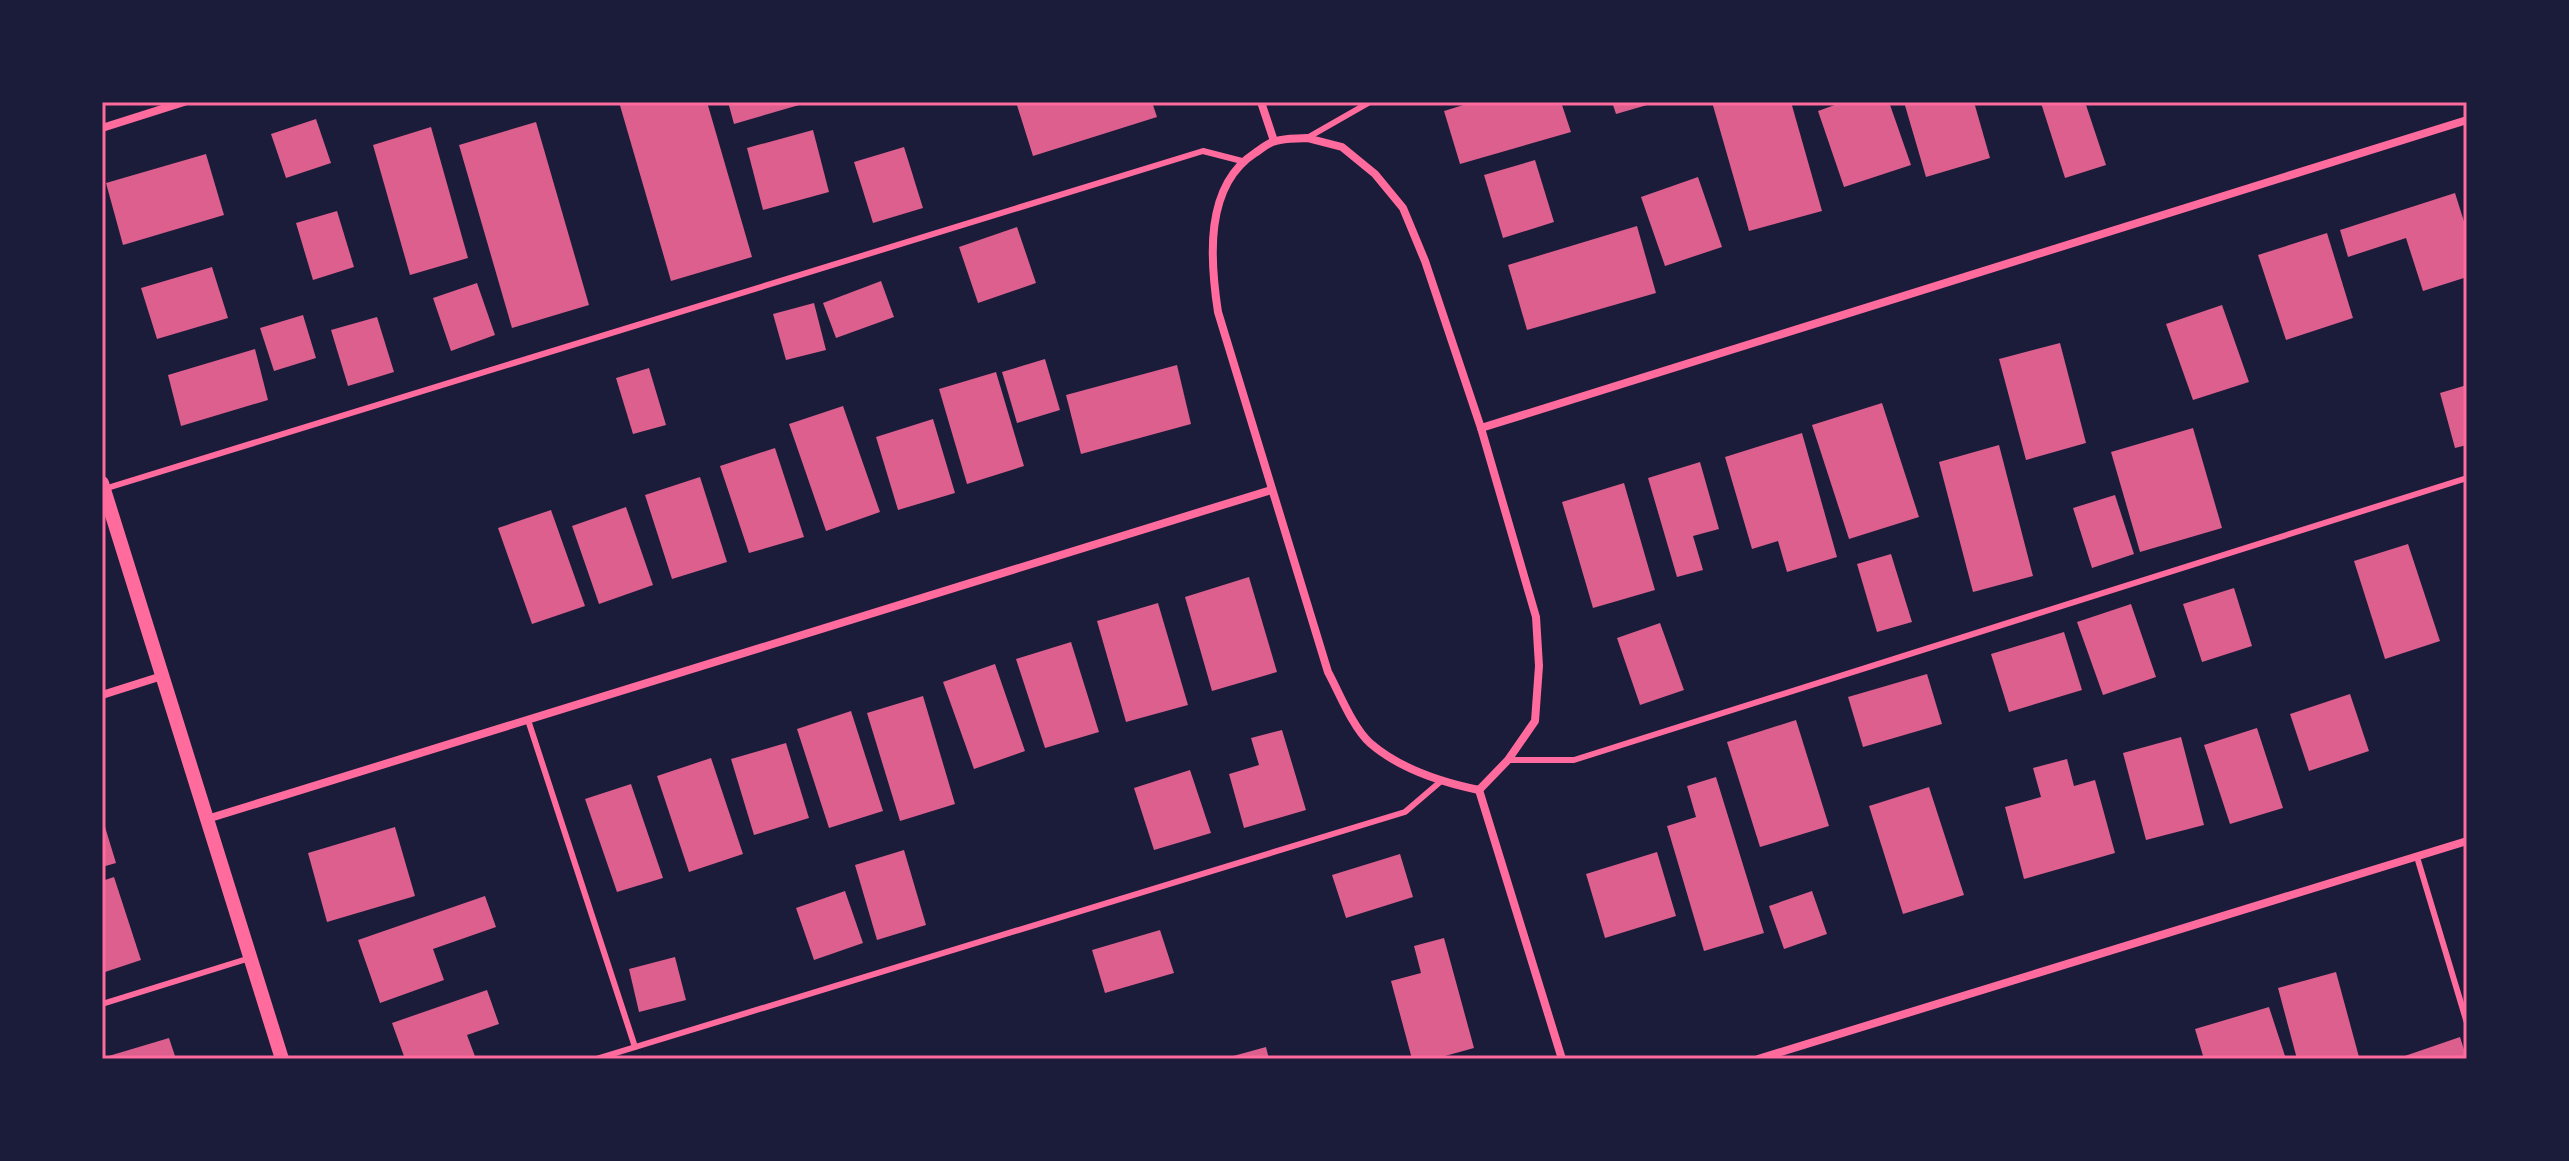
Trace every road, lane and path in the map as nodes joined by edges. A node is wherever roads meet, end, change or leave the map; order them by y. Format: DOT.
graph roads {
  1 [pos="184,102"];
  2 [pos="1261,102"];
  3 [pos="1370,102"];
  4 [pos="2467,120"];
  5 [pos="102,128"];
  6 [pos="1307,138"];
  7 [pos="1274,141"];
  8 [pos="1242,161"];
  9 [pos="1481,428"];
  10 [pos="2467,478"];
  11 [pos="103,486"];
  12 [pos="1271,490"];
  13 [pos="162,676"];
  14 [pos="102,695"];
  15 [pos="528,720"];
  16 [pos="1508,760"];
  17 [pos="1440,782"];
  18 [pos="1479,790"];
  19 [pos="207,819"];
  20 [pos="2467,841"];
  21 [pos="2417,857"];
  22 [pos="250,958"];
  23 [pos="102,1004"];
  24 [pos="2467,1023"];
  25 [pos="635,1047"];
  26 [pos="282,1059"];
  27 [pos="596,1059"];
  28 [pos="1562,1059"];
  29 [pos="1758,1059"];
  1 -- 5 [label="street"];
  2 -- 7 [label="street"];
  3 -- 6 [label="lane"];
  4 -- 9 [label="street"];
  6 -- 7 [label="street"];
  6 -- 9 [label="street"];
  7 -- 8 [label="street"];
  8 -- 11 [label="lane"];
  8 -- 12 [label="street"];
  9 -- 16 [label="street"];
  10 -- 16 [label="lane"];
  11 -- 13 [label="street"];
  12 -- 15 [label="street"];
  12 -- 17 [label="street"];
  13 -- 14 [label="street"];
  13 -- 19 [label="street"];
  15 -- 19 [label="street"];
  15 -- 25 [label="lane"];
  16 -- 18 [label="street"];
  17 -- 18 [label="street"];
  17 -- 25 [label="lane"];
  18 -- 28 [label="street"];
  19 -- 22 [label="street"];
  20 -- 21 [label="street"];
  21 -- 24 [label="lane"];
  21 -- 29 [label="street"];
  22 -- 23 [label="lane"];
  22 -- 26 [label="street"];
  25 -- 27 [label="lane"];
}
